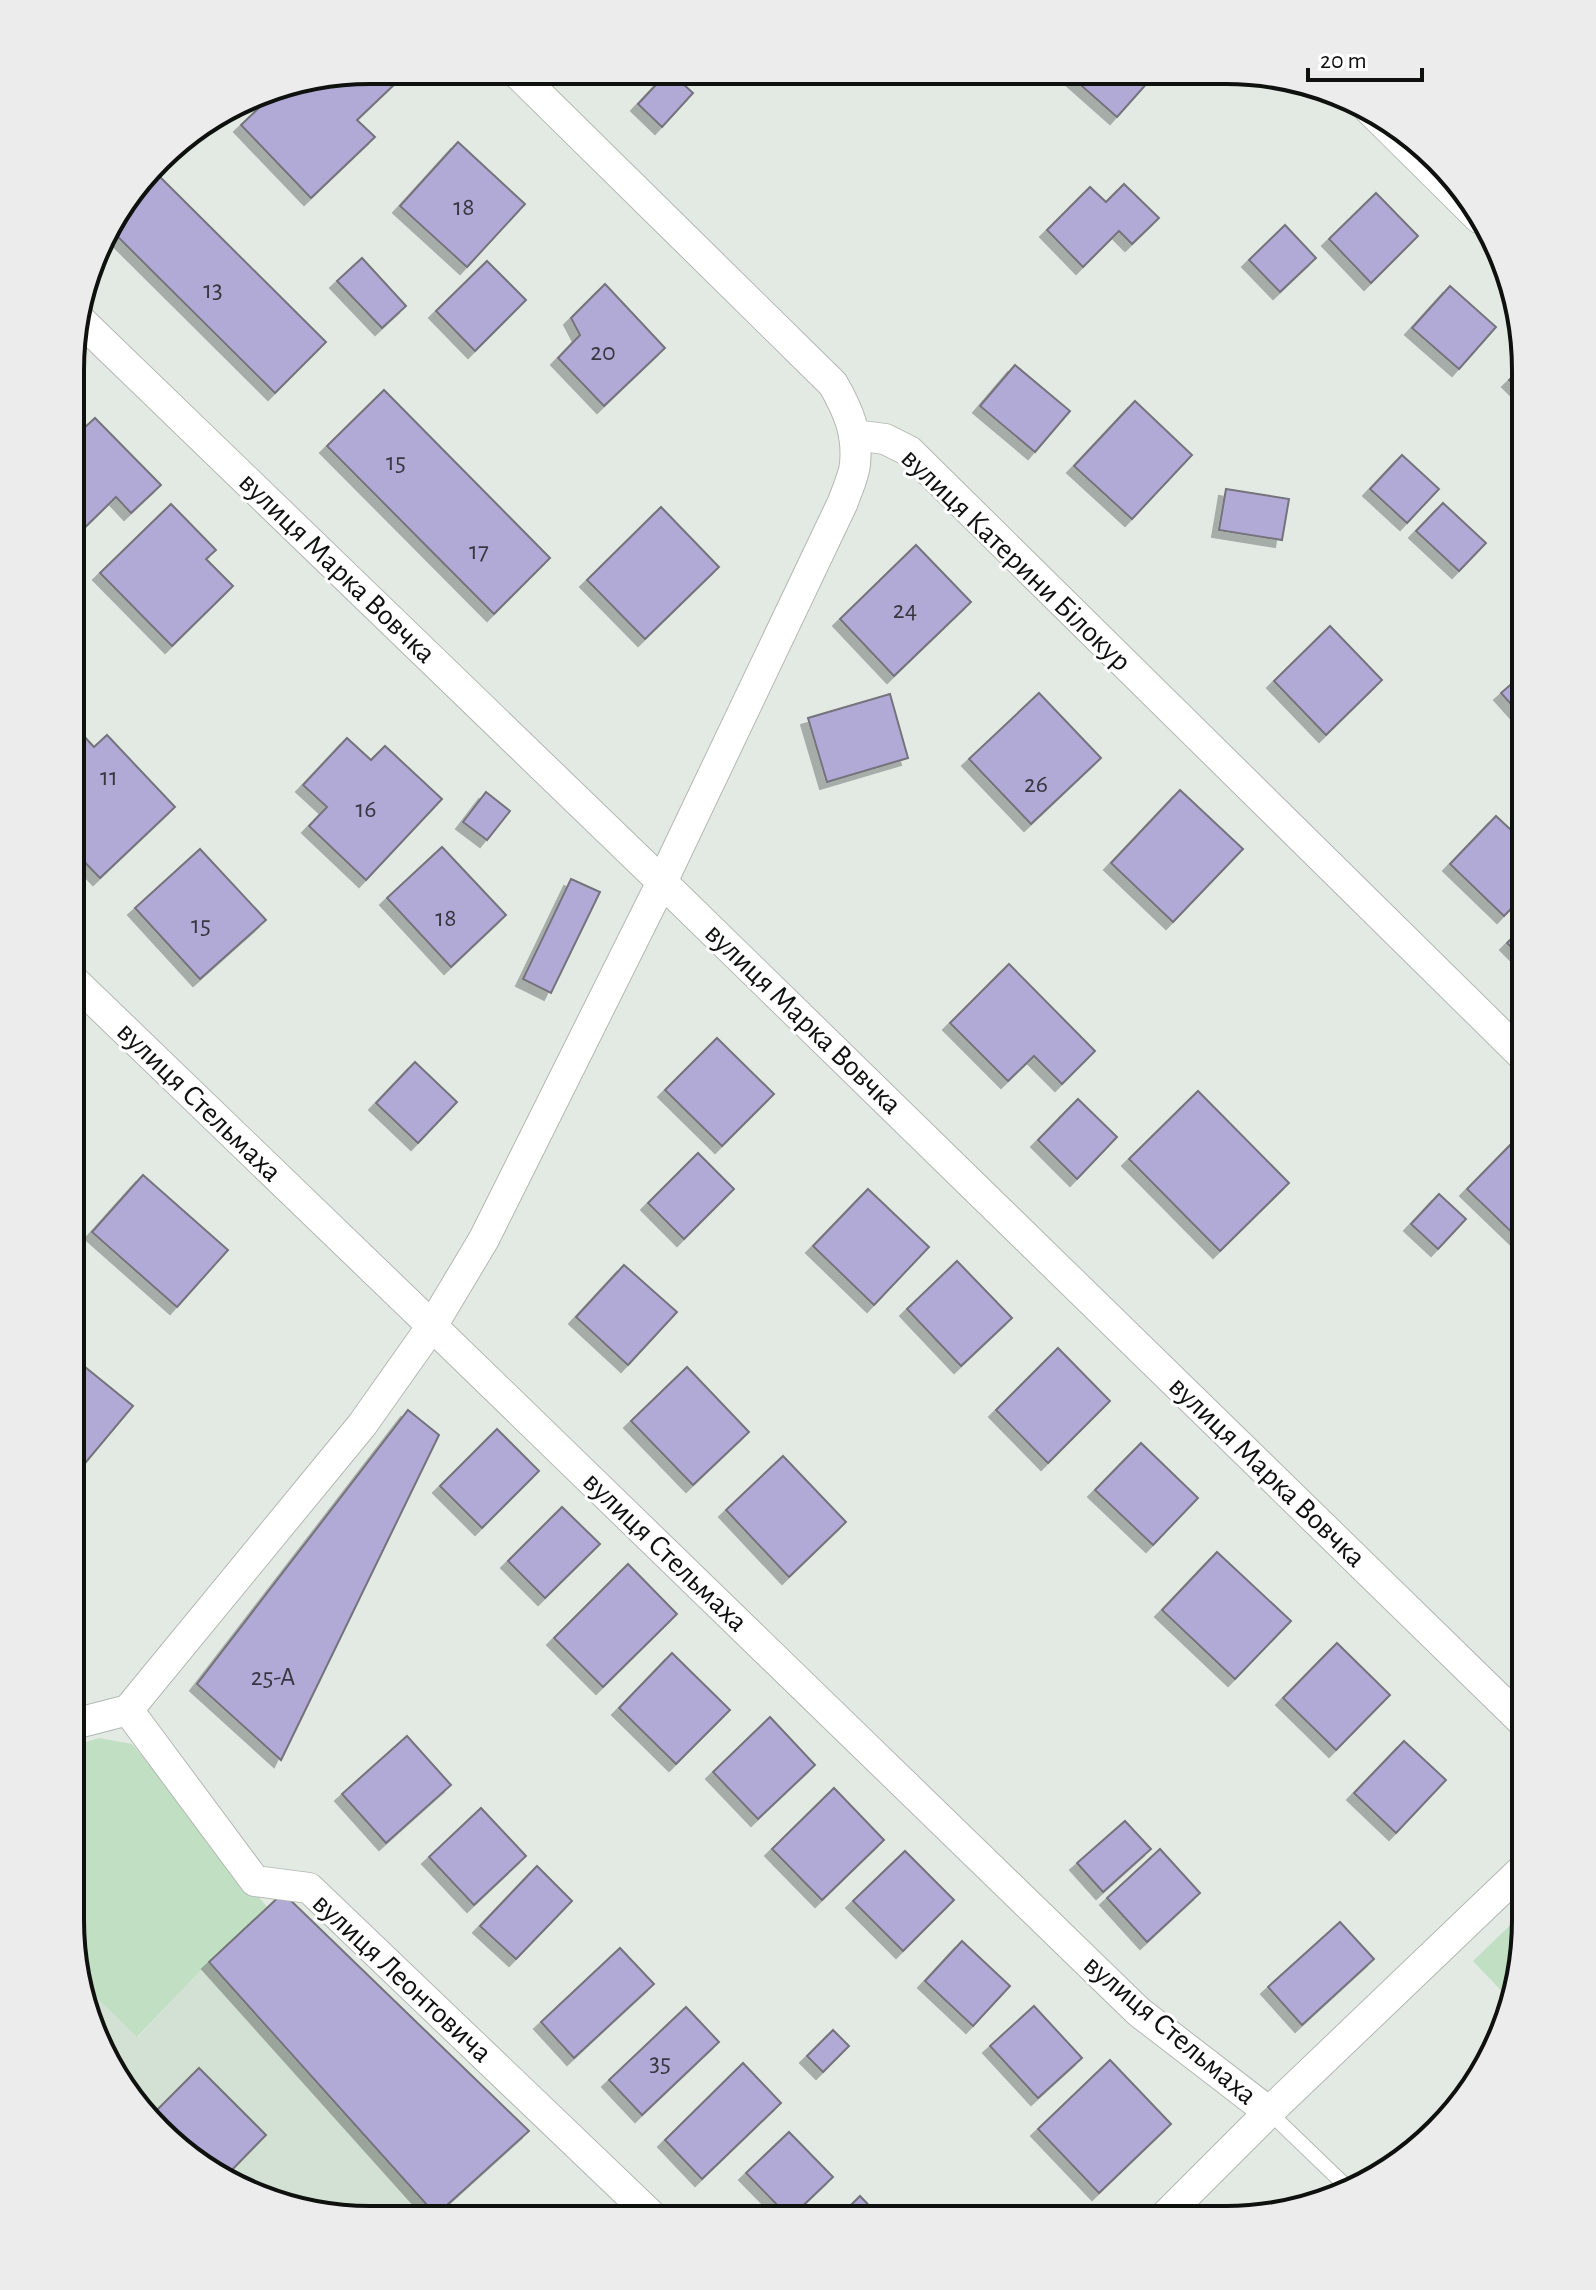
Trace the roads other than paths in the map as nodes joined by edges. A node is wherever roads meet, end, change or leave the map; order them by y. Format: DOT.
graph roads {
  1 [pos="529,85"];
  2 [pos="87,327"];
  3 [pos="854,435"];
  4 [pos="662,882"];
  5 [pos="84,991"];
  6 [pos="1512,1045"];
  7 [pos="432,1326"];
  8 [pos="128,1710"];
  9 [pos="1512,1711"];
  10 [pos="84,1721"];
  11 [pos="1512,1879"];
  12 [pos="1269,2112"];
  13 [pos="1341,2182"];
  14 [pos="641,2206"];
  15 [pos="1175,2206"];
  1 -- 3 [label="street"];
  2 -- 4 [label="street, вулиця Марка Вовчка"];
  3 -- 4 [label="street"];
  3 -- 6 [label="street, вулиця Катерини Білокур"];
  4 -- 7 [label="street"];
  4 -- 9 [label="street, вулиця Марка Вовчка"];
  5 -- 7 [label="street, вулиця Стельмаха"];
  7 -- 8 [label="street"];
  7 -- 12 [label="street, вулиця Стельмаха"];
  8 -- 10 [label="street"];
  8 -- 14 [label="street, вулиця Леонтовича"];
  11 -- 12 [label="street"];
  12 -- 13 [label="lane"];
  12 -- 15 [label="street"];
}
